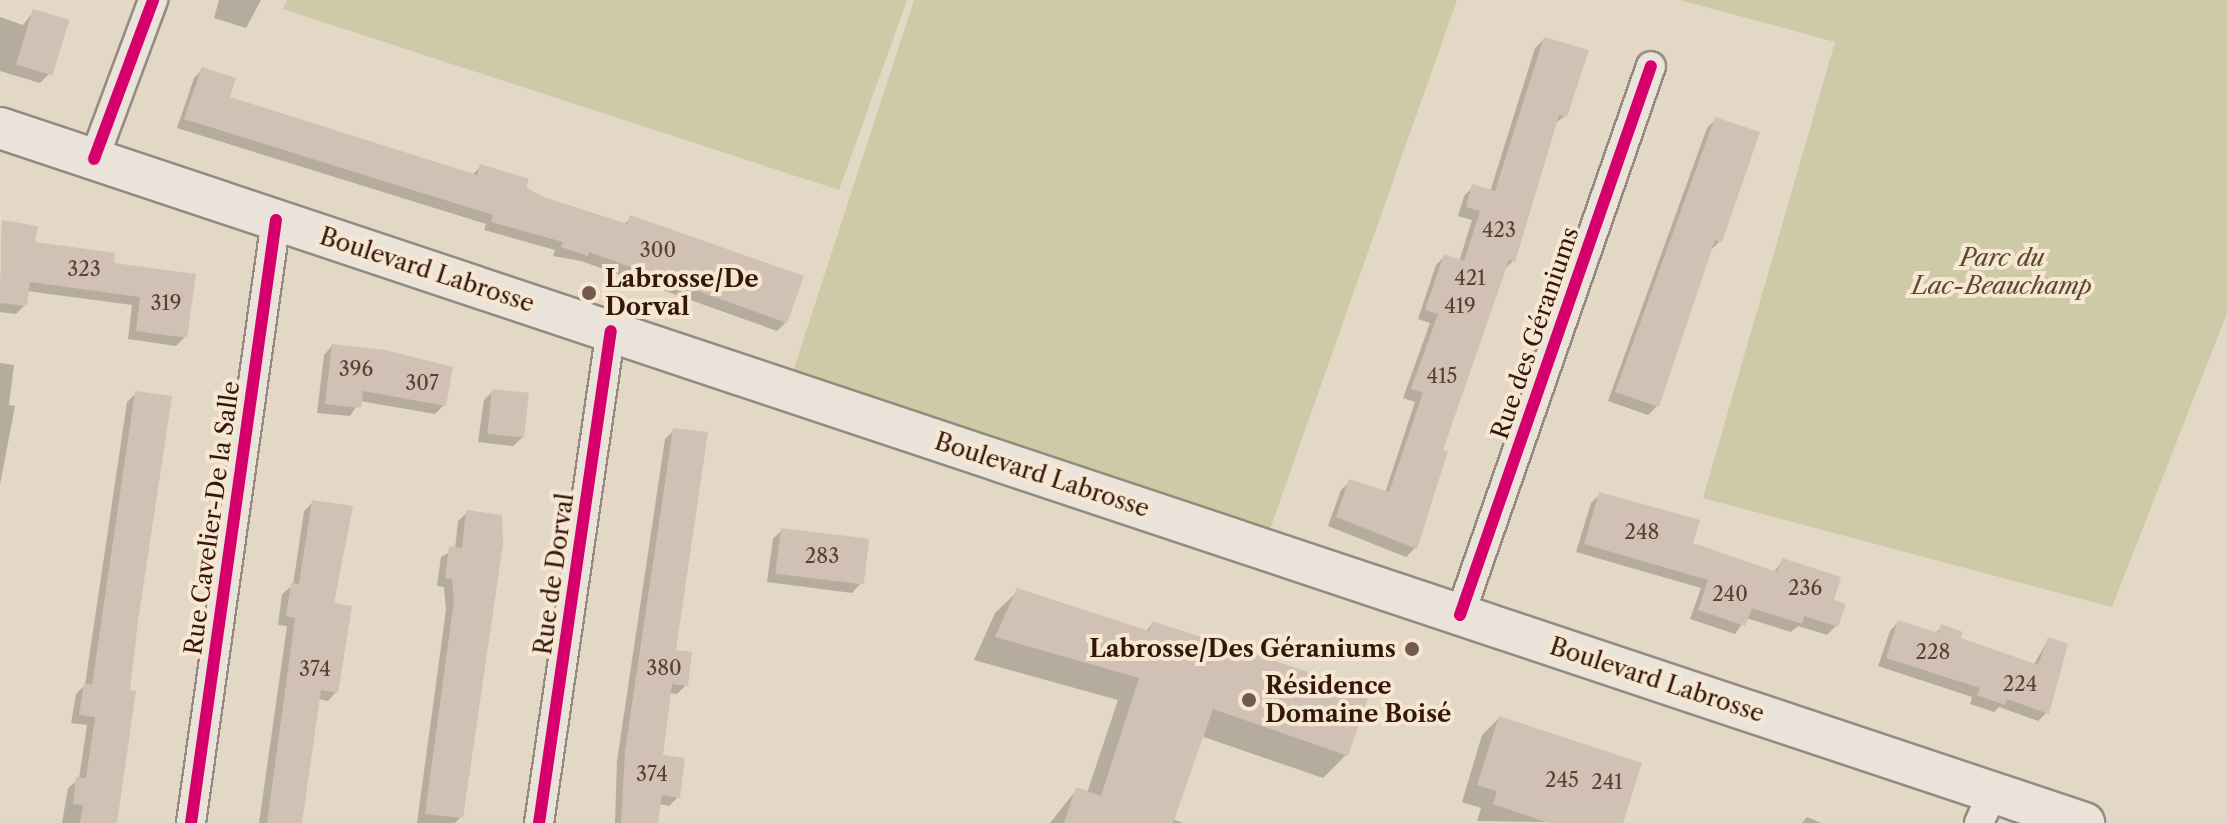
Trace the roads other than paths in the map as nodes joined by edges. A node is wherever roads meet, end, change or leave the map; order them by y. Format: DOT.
graph roads {
  1 [pos="153,0"];
  2 [pos="1651,66"];
  3 [pos="0,128"];
  4 [pos="94,159"];
  5 [pos="276,220"];
  6 [pos="611,331"];
  7 [pos="1460,615"];
  8 [pos="1986,808"];
  9 [pos="191,823"];
  10 [pos="539,823"];
  11 [pos="2084,823"];
  1 -- 4 [label="street"];
  2 -- 7 [label="street, Rue des Géraniums"];
  3 -- 4 [label="main road, Boulevard Labrosse"];
  4 -- 5 [label="main road, Boulevard Labrosse"];
  5 -- 6 [label="main road, Boulevard Labrosse"];
  5 -- 9 [label="street, Rue Cavelier-De la Salle"];
  6 -- 7 [label="main road, Boulevard Labrosse"];
  6 -- 10 [label="street, Rue de Dorval"];
  7 -- 8 [label="main road, Boulevard Labrosse"];
  8 -- 11 [label="main road, Boulevard Labrosse"];
}
